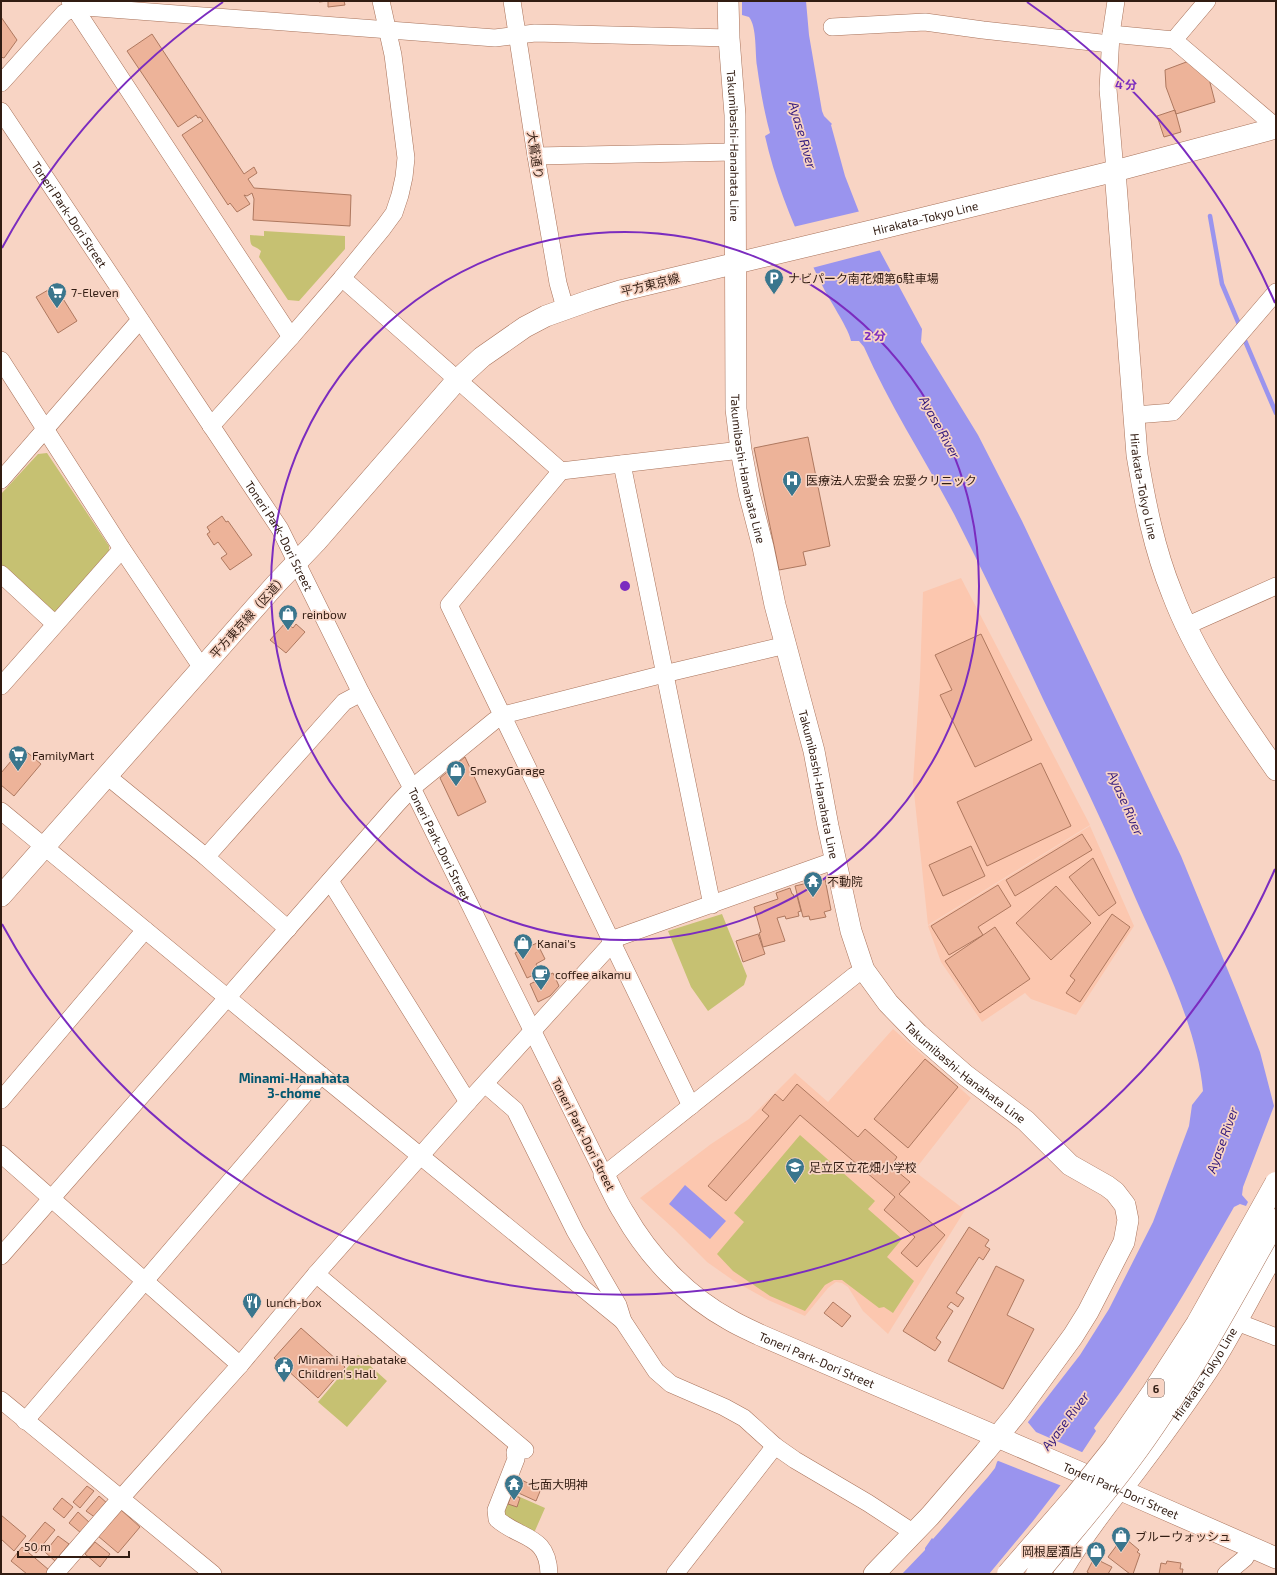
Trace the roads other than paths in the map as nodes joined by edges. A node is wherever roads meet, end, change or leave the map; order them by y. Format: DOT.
graph roads {
  1 [pos="381,1"];
  2 [pos="512,1"];
  3 [pos="728,1"];
  4 [pos="1116,1"];
  5 [pos="1207,1"];
  6 [pos="73,5"];
  7 [pos="832,27"];
  8 [pos="386,30"];
  9 [pos="517,35"];
  10 [pos="729,38"];
  11 [pos="1110,39"];
  12 [pos="1174,40"];
  13 [pos="1,83"];
  14 [pos="1,111"];
  15 [pos="1276,127"];
  16 [pos="734,152"];
  17 [pos="536,156"];
  18 [pos="1115,171"];
  19 [pos="736,264"];
  20 [pos="342,278"];
  21 [pos="1276,292"];
  22 [pos="565,308"];
  23 [pos="140,320"];
  24 [pos="291,337"];
  25 [pos="1,360"];
  26 [pos="457,380"];
  27 [pos="1135,415"];
  28 [pos="211,426"];
  29 [pos="46,429"];
  30 [pos="741,450"];
  31 [pos="622,464"];
  32 [pos="562,471"];
  33 [pos="1,480"];
  34 [pos="122,549"];
  35 [pos="297,562"];
  36 [pos="1,574"];
  37 [pos="1276,586"];
  38 [pos="55,624"];
  39 [pos="1186,626"];
  40 [pos="786,645"];
  41 [pos="202,668"];
  42 [pos="664,674"];
  43 [pos="1,686"];
  44 [pos="361,693"];
  45 [pos="503,715"];
  46 [pos="1276,770"];
  47 [pos="107,776"];
  48 [pos="412,788"];
  49 [pos="1,811"];
  50 [pos="44,847"];
  51 [pos="206,857"];
  52 [pos="836,860"];
  53 [pos="330,881"];
  54 [pos="1,896"];
  55 [pos="712,905"];
  56 [pos="288,929"];
  57 [pos="145,930"];
  58 [pos="613,942"];
  59 [pos="864,970"];
  60 [pos="228,998"];
  61 [pos="532,1031"];
  62 [pos="321,1075"];
  63 [pos="485,1084"];
  64 [pos="1,1100"];
  65 [pos="468,1102"];
  66 [pos="691,1106"];
  67 [pos="1,1154"];
  68 [pos="421,1156"];
  69 [pos="604,1175"];
  70 [pos="1276,1183"];
  71 [pos="51,1199"];
  72 [pos="1276,1220"];
  73 [pos="1276,1250"];
  74 [pos="1,1256"];
  75 [pos="316,1274"];
  76 [pos="144,1281"];
  77 [pos="623,1321"];
  78 [pos="1237,1322"];
  79 [pos="1276,1337"];
  80 [pos="240,1365"];
  81 [pos="1,1400"];
  82 [pos="25,1421"];
  83 [pos="1003,1440"];
  84 [pos="775,1446"];
  85 [pos="1122,1490"];
  86 [pos="120,1498"];
  87 [pos="914,1533"];
  88 [pos="1251,1548"];
  89 [pos="1274,1553"];
  90 [pos="55,1574"];
  91 [pos="213,1574"];
  92 [pos="550,1574"];
  93 [pos="675,1574"];
  94 [pos="874,1574"];
  95 [pos="1008,1574"];
  96 [pos="1037,1574"];
  97 [pos="1062,1574"];
  98 [pos="1226,1574"];
  1 -- 8 [label="street"];
  2 -- 9 [label="street, 大鷲通り"];
  3 -- 10 [label="main road, Takumibashi-Hanahata Line"];
  4 -- 11 [label="street"];
  5 -- 12 [label="street"];
  6 -- 8 [label="street"];
  6 -- 13 [label="street"];
  6 -- 24 [label="street"];
  7 -- 11 [label="street"];
  8 -- 9 [label="street"];
  8 -- 20 [label="street"];
  9 -- 10 [label="street"];
  9 -- 17 [label="street, 大鷲通り"];
  10 -- 16 [label="main road, Takumibashi-Hanahata Line"];
  11 -- 12 [label="street"];
  11 -- 18 [label="street"];
  12 -- 15 [label="street"];
  14 -- 23 [label="street, Toneri Park-Dori Street"];
  15 -- 18 [label="main road, Hirakata-Tokyo Line"];
  16 -- 17 [label="street"];
  16 -- 19 [label="main road, Takumibashi-Hanahata Line"];
  17 -- 22 [label="street, 大鷲通り"];
  18 -- 19 [label="main road, Hirakata-Tokyo Line"];
  18 -- 27 [label="main road, Hirakata-Tokyo Line"];
  19 -- 22 [label="main road, 平方東京線"];
  19 -- 30 [label="main road, Takumibashi-Hanahata Line"];
  20 -- 24 [label="street"];
  20 -- 26 [label="street"];
  21 -- 27 [label="street"];
  22 -- 26 [label="main road, 平方東京線（区道）"];
  23 -- 28 [label="street, Toneri Park-Dori Street"];
  23 -- 29 [label="street"];
  24 -- 28 [label="street"];
  25 -- 29 [label="street"];
  26 -- 32 [label="street"];
  26 -- 35 [label="main road, 平方東京線（区道）"];
  27 -- 39 [label="main road, Hirakata-Tokyo Line"];
  28 -- 35 [label="street, Toneri Park-Dori Street"];
  29 -- 33 [label="street"];
  29 -- 34 [label="street"];
  30 -- 31 [label="street"];
  30 -- 40 [label="main road, Takumibashi-Hanahata Line"];
  31 -- 32 [label="street"];
  31 -- 42 [label="street"];
  32 -- 45 [label="street"];
  34 -- 38 [label="street"];
  34 -- 41 [label="street"];
  35 -- 41 [label="main road, 平方東京線（区道）"];
  35 -- 44 [label="street, Toneri Park-Dori Street"];
  36 -- 38 [label="street"];
  37 -- 39 [label="street"];
  38 -- 43 [label="street"];
  39 -- 46 [label="main road, Hirakata-Tokyo Line"];
  40 -- 42 [label="street"];
  40 -- 52 [label="main road, Takumibashi-Hanahata Line"];
  41 -- 47 [label="main road, 平方東京線（区道）"];
  42 -- 45 [label="street"];
  42 -- 55 [label="street"];
  44 -- 48 [label="street, Toneri Park-Dori Street"];
  44 -- 51 [label="street"];
  45 -- 48 [label="street"];
  45 -- 58 [label="street"];
  47 -- 50 [label="main road, 平方東京線（区道）"];
  47 -- 51 [label="street"];
  48 -- 53 [label="street"];
  48 -- 61 [label="street, Toneri Park-Dori Street"];
  49 -- 50 [label="street"];
  50 -- 54 [label="main road, 平方東京線（区道）"];
  50 -- 57 [label="street"];
  51 -- 56 [label="street"];
  52 -- 55 [label="street"];
  52 -- 59 [label="main road, Takumibashi-Hanahata Line"];
  53 -- 56 [label="street"];
  53 -- 65 [label="street"];
  55 -- 58 [label="street"];
  56 -- 60 [label="street"];
  57 -- 60 [label="street"];
  57 -- 64 [label="street"];
  58 -- 61 [label="street"];
  58 -- 66 [label="street"];
  59 -- 66 [label="street"];
  59 -- 83 [label="main road, Takumibashi-Hanahata Line"];
  60 -- 62 [label="street"];
  60 -- 71 [label="street"];
  61 -- 63 [label="street"];
  61 -- 69 [label="street, Toneri Park-Dori Street"];
  62 -- 68 [label="street"];
  62 -- 76 [label="street"];
  63 -- 65 [label="street"];
  63 -- 77 [label="street"];
  65 -- 68 [label="street"];
  66 -- 69 [label="street"];
  67 -- 71 [label="street"];
  68 -- 75 [label="street"];
  68 -- 77 [label="street"];
  69 -- 83 [label="main road, Toneri Park-Dori Street"];
  70 -- 95 [label="highway, 6, bridge"];
  71 -- 74 [label="street"];
  71 -- 76 [label="street"];
  72 -- 96 [label="highway, 6, bridge"];
  73 -- 78 [label="main road, Hirakata-Tokyo Line"];
  75 -- 80 [label="street"];
  75 -- 92 [label="street"];
  76 -- 80 [label="street"];
  76 -- 82 [label="street"];
  77 -- 84 [label="street"];
  78 -- 79 [label="street"];
  78 -- 85 [label="main road, Hirakata-Tokyo Line"];
  80 -- 86 [label="street"];
  81 -- 82 [label="street"];
  82 -- 86 [label="street"];
  83 -- 85 [label="main road, Toneri Park-Dori Street"];
  83 -- 87 [label="main road"];
  84 -- 87 [label="street"];
  84 -- 93 [label="street"];
  85 -- 88 [label="main road, Toneri Park-Dori Street"];
  85 -- 97 [label="street"];
  86 -- 90 [label="street"];
  86 -- 91 [label="street"];
  87 -- 94 [label="main road"];
  88 -- 89 [label="main road, Toneri Park-Dori Street"];
  88 -- 98 [label="street"];
}
